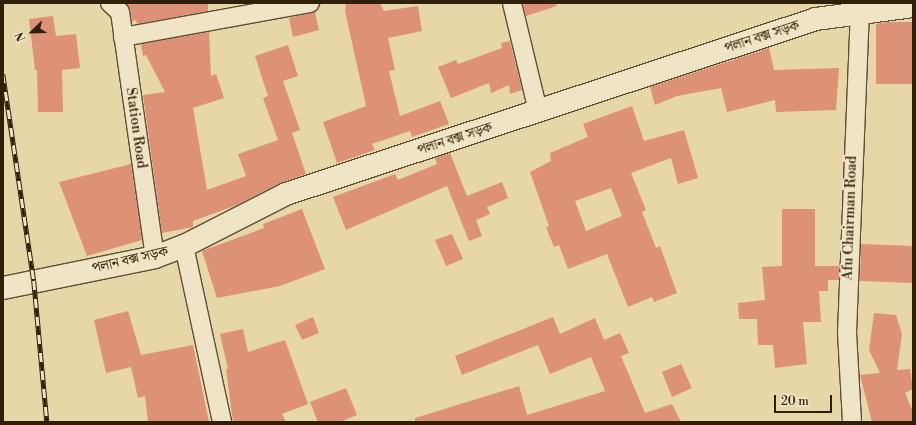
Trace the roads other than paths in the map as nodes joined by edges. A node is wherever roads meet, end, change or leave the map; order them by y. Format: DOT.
graph roads {
  1 [pos="110,3"];
  2 [pos="310,3"];
  3 [pos="512,3"];
  4 [pos="913,6"];
  5 [pos="860,13"];
  6 [pos="123,37"];
  7 [pos="538,111"];
  8 [pos="184,246"];
  9 [pos="155,257"];
  10 [pos="3,288"];
  11 [pos="222,422"];
  12 [pos="852,422"];
  1 -- 6 [label="street, Station Road"];
  2 -- 6 [label="street"];
  3 -- 7 [label="street"];
  4 -- 5 [label="main road, পলান বক্স সড়ক"];
  5 -- 7 [label="main road, পলান বক্স সড়ক"];
  5 -- 12 [label="street, Afu Chairman Road"];
  6 -- 9 [label="street, Station Road"];
  7 -- 8 [label="main road, পলান বক্স সড়ক"];
  8 -- 9 [label="main road, পলান বক্স সড়ক"];
  8 -- 11 [label="street"];
  9 -- 10 [label="main road, পলান বক্স সড়ক"];
}
